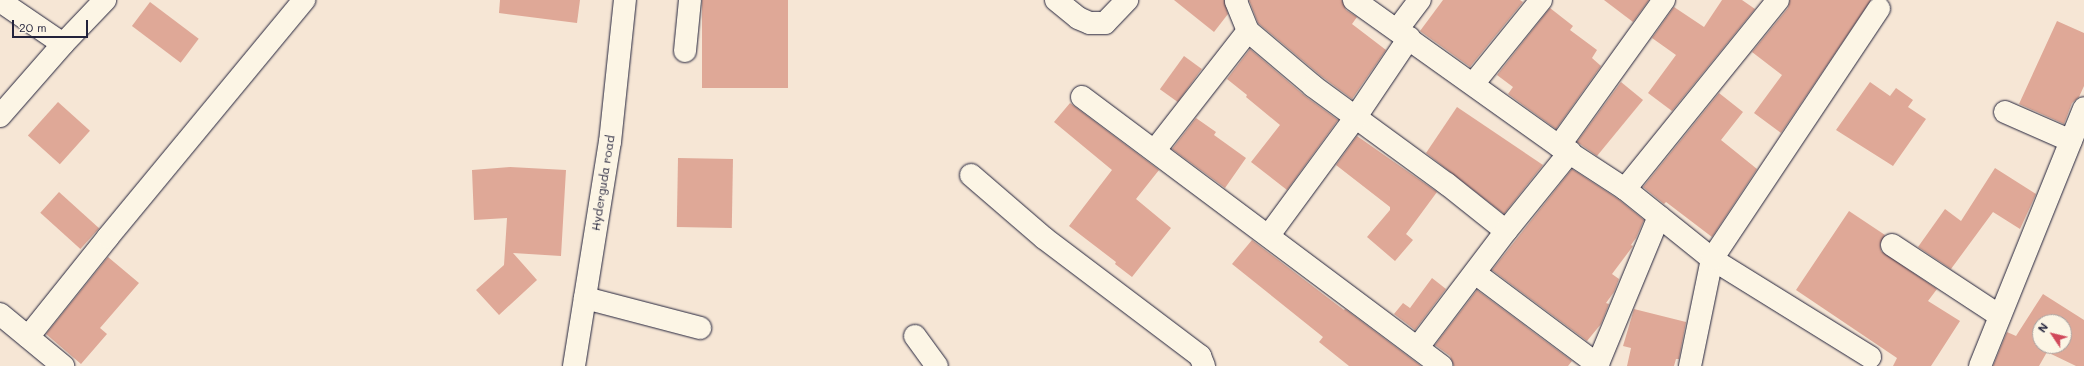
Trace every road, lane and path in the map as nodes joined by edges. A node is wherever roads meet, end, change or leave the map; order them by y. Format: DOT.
graph roads {
  1 [pos="104,0"];
  2 [pos="304,0"];
  3 [pos="625,0"];
  4 [pos="690,0"];
  5 [pos="1056,0"];
  6 [pos="1127,0"];
  7 [pos="1237,0"];
  8 [pos="1354,0"];
  9 [pos="1420,0"];
  10 [pos="1541,0"];
  11 [pos="1664,0"];
  12 [pos="1778,0"];
  13 [pos="0,1"];
  14 [pos="1879,9"];
  15 [pos="1248,31"];
  16 [pos="1403,34"];
  17 [pos="63,44"];
  18 [pos="685,51"];
  19 [pos="1473,84"];
  20 [pos="1082,97"];
  21 [pos="2084,108"];
  22 [pos="2005,112"];
  23 [pos="0,116"];
  24 [pos="1355,118"];
  25 [pos="2071,141"];
  26 [pos="1564,149"];
  27 [pos="1155,150"];
  28 [pos="971,176"];
  29 [pos="1625,189"];
  30 [pos="1659,216"];
  31 [pos="1506,231"];
  32 [pos="1269,235"];
  33 [pos="1892,245"];
  34 [pos="1712,259"];
  35 [pos="1475,273"];
  36 [pos="585,298"];
  37 [pos="0,314"];
  38 [pos="2000,316"];
  39 [pos="700,328"];
  40 [pos="916,336"];
  41 [pos="28,337"];
  42 [pos="1418,348"];
  43 [pos="1870,357"];
  44 [pos="1598,365"];
  45 [pos="63,366"];
  46 [pos="574,366"];
  47 [pos="936,366"];
  48 [pos="1204,366"];
  49 [pos="1442,366"];
  50 [pos="1690,366"];
  51 [pos="1980,366"];
  1 -- 17 [label="street"];
  2 -- 41 [label="street"];
  3 -- 36 [label="street, Hyderguda road"];
  4 -- 18 [label="street"];
  5 -- 6 [label="street"];
  7 -- 15 [label="street"];
  8 -- 16 [label="street"];
  9 -- 16 [label="street"];
  10 -- 19 [label="street"];
  11 -- 26 [label="street"];
  12 -- 29 [label="street"];
  13 -- 17 [label="street"];
  14 -- 34 [label="street"];
  15 -- 24 [label="street"];
  15 -- 27 [label="street"];
  16 -- 19 [label="street"];
  16 -- 24 [label="street"];
  17 -- 23 [label="street"];
  19 -- 26 [label="street"];
  20 -- 27 [label="street"];
  21 -- 25 [label="street"];
  22 -- 25 [label="street"];
  24 -- 31 [label="street"];
  24 -- 32 [label="street"];
  25 -- 38 [label="street"];
  26 -- 29 [label="street"];
  26 -- 31 [label="street"];
  27 -- 32 [label="street"];
  28 -- 48 [label="street"];
  29 -- 30 [label="street"];
  30 -- 34 [label="street"];
  30 -- 44 [label="street"];
  31 -- 35 [label="street"];
  32 -- 42 [label="street"];
  33 -- 38 [label="street"];
  34 -- 43 [label="street"];
  34 -- 50 [label="street"];
  35 -- 42 [label="street"];
  35 -- 44 [label="street"];
  36 -- 39 [label="street"];
  36 -- 46 [label="street, Hyderguda road"];
  37 -- 41 [label="street"];
  38 -- 51 [label="street"];
  40 -- 47 [label="street"];
  41 -- 45 [label="street"];
  42 -- 49 [label="street"];
}
